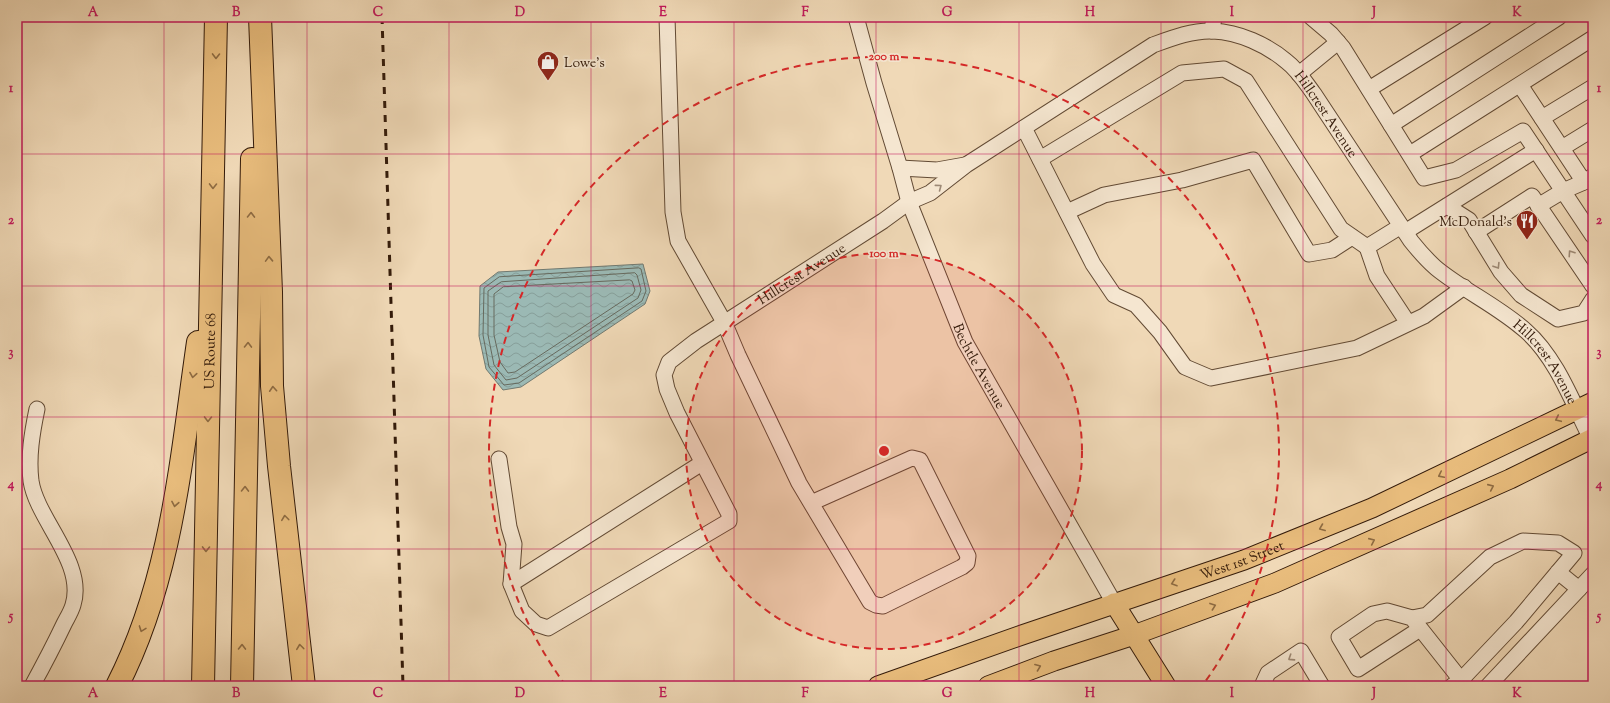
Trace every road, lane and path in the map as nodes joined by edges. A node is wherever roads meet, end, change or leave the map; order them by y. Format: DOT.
graph roads {
  1 [pos="216,17"];
  2 [pos="254,17"];
  3 [pos="260,17"];
  4 [pos="667,17"];
  5 [pos="856,17"];
  6 [pos="1311,17"];
  7 [pos="1485,17"];
  8 [pos="1559,17"];
  9 [pos="1213,24"];
  10 [pos="1593,38"];
  11 [pos="1338,42"];
  12 [pos="1299,74"];
  13 [pos="1520,85"];
  14 [pos="1593,87"];
  15 [pos="1369,89"];
  16 [pos="1542,118"];
  17 [pos="1391,125"];
  18 [pos="1024,128"];
  19 [pos="1593,129"];
  20 [pos="1562,148"];
  21 [pos="1536,150"];
  22 [pos="1410,154"];
  23 [pos="1040,158"];
  24 [pos="966,165"];
  25 [pos="900,168"];
  26 [pos="1588,179"];
  27 [pos="1563,191"];
  28 [pos="909,202"];
  29 [pos="1447,206"];
  30 [pos="1538,206"];
  31 [pos="1067,212"];
  32 [pos="1591,228"];
  33 [pos="1403,229"];
  34 [pos="1476,232"];
  35 [pos="1352,237"];
  36 [pos="1367,247"];
  37 [pos="212,254"];
  38 [pos="1593,286"];
  39 [pos="1464,287"];
  40 [pos="1593,299"];
  41 [pos="724,322"];
  42 [pos="1408,323"];
  43 [pos="1593,402"];
  44 [pos="37,409"];
  45 [pos="1576,410"];
  46 [pos="1592,440"];
  47 [pos="499,459"];
  48 [pos="702,462"];
  49 [pos="811,503"];
  50 [pos="1558,572"];
  51 [pos="1593,574"];
  52 [pos="511,584"];
  53 [pos="1579,589"];
  54 [pos="1114,604"];
  55 [pos="1416,623"];
  56 [pos="1134,635"];
  57 [pos="1460,684"];
  58 [pos="32,686"];
  59 [pos="117,686"];
  60 [pos="203,686"];
  61 [pos="242,686"];
  62 [pos="304,686"];
  63 [pos="878,686"];
  64 [pos="988,686"];
  65 [pos="1166,686"];
  66 [pos="1262,686"];
  67 [pos="1322,686"];
  68 [pos="1488,686"];
  1 -- 37 [label="highway, US Route 68, one-way"];
  61 -- 2 [label="highway, one-way"];
  62 -- 3 [label="highway, one-way"];
  4 -- 41 [label="street"];
  5 -- 25 [label="street, Bechtle Avenue"];
  6 -- 11 [label="street"];
  7 -- 15 [label="street"];
  8 -- 17 [label="street"];
  9 -- 12 [label="street, Hillcrest Avenue"];
  9 -- 18 [label="street, Hillcrest Avenue"];
  10 -- 13 [label="street"];
  11 -- 12 [label="street"];
  11 -- 15 [label="street"];
  12 -- 33 [label="street, Hillcrest Avenue"];
  13 -- 16 [label="street"];
  13 -- 22 [label="street"];
  14 -- 16 [label="street"];
  15 -- 17 [label="street"];
  16 -- 20 [label="street"];
  17 -- 22 [label="street"];
  18 -- 23 [label="street"];
  18 -- 24 [label="street, Hillcrest Avenue"];
  19 -- 20 [label="street"];
  20 -- 26 [label="street"];
  21 -- 22 [label="street"];
  21 -- 27 [label="street"];
  21 -- 29 [label="street"];
  23 -- 31 [label="street"];
  23 -- 35 [label="street"];
  24 -- 25 [label="street, Hillcrest Avenue"];
  28 -- 24 [label="street, Hillcrest Avenue, one-way"];
  25 -- 28 [label="street, Bechtle Avenue"];
  26 -- 27 [label="street"];
  27 -- 30 [label="street"];
  27 -- 32 [label="street"];
  28 -- 41 [label="street, Hillcrest Avenue"];
  28 -- 54 [label="street, Bechtle Avenue"];
  29 -- 33 [label="street"];
  29 -- 34 [label="street"];
  30 -- 34 [label="street"];
  38 -- 30 [label="street, one-way"];
  31 -- 35 [label="street"];
  31 -- 42 [label="street"];
  33 -- 36 [label="street"];
  33 -- 39 [label="street, Hillcrest Avenue"];
  34 -- 40 [label="street, one-way"];
  35 -- 36 [label="street"];
  36 -- 42 [label="street"];
  37 -- 59 [label="highway, one-way"];
  37 -- 60 [label="highway, US Route 68, one-way"];
  39 -- 42 [label="street"];
  39 -- 45 [label="street, Hillcrest Avenue"];
  41 -- 48 [label="street, Hillcrest Avenue"];
  41 -- 49 [label="street"];
  43 -- 45 [label="main road, West 1st Street"];
  44 -- 58 [label="street"];
  45 -- 46 [label="street, Hillcrest Avenue"];
  45 -- 54 [label="main road, West 1st Street, one-way"];
  56 -- 46 [label="main road, one-way"];
  47 -- 52 [label="street"];
  48 -- 52 [label="street"];
  48 -- 52 [label="street, Hillcrest Avenue"];
  49 -- 49 [label="street"];
  50 -- 53 [label="street"];
  50 -- 55 [label="street"];
  50 -- 57 [label="street"];
  51 -- 53 [label="street"];
  53 -- 68 [label="street"];
  54 -- 56 [label="main road, Bechtle Avenue"];
  54 -- 63 [label="main road, West 1st Street"];
  55 -- 55 [label="street"];
  55 -- 57 [label="street"];
  64 -- 56 [label="main road, one-way"];
  56 -- 65 [label="main road, Bechtle Avenue"];
  67 -- 66 [label="street, one-way"];
}
